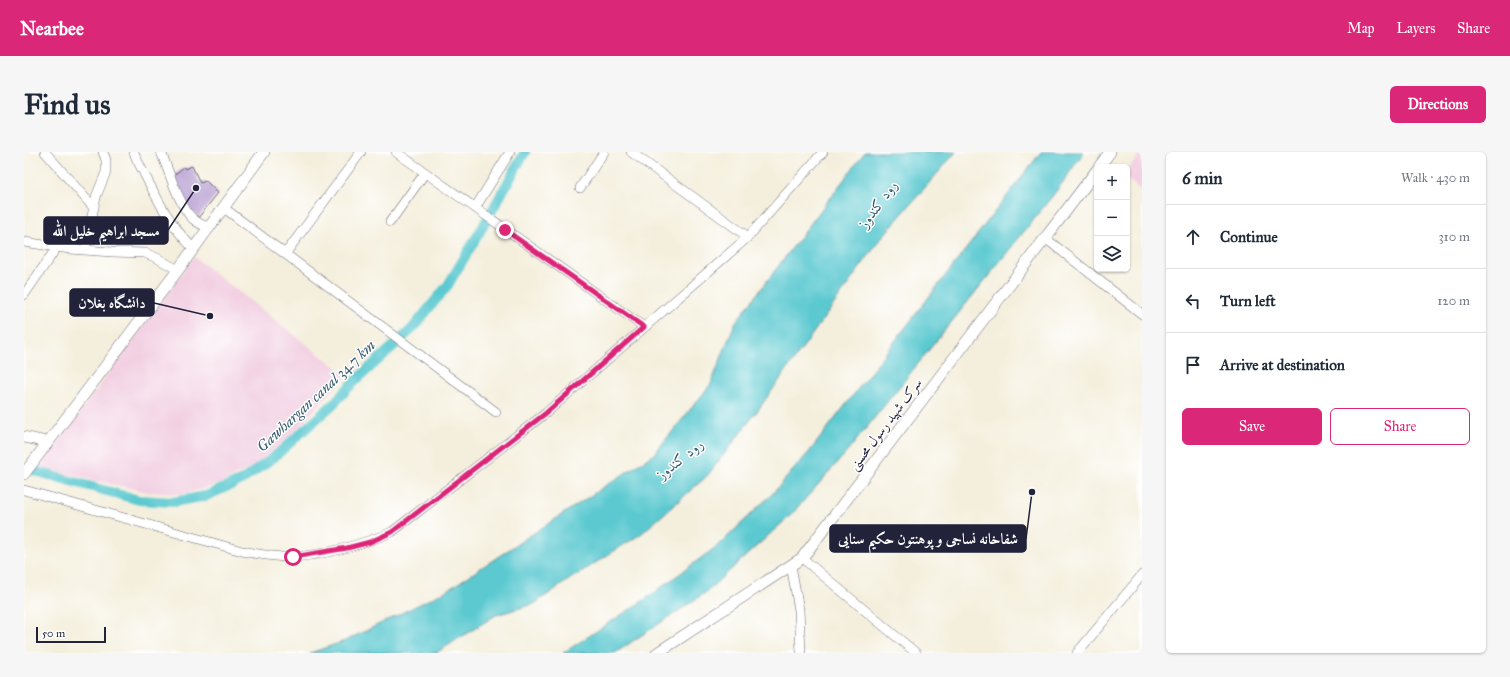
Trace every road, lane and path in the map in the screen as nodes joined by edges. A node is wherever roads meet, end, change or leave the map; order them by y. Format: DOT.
graph roads {
  1 [pos="45,152"];
  2 [pos="103,152"];
  3 [pos="134,152"];
  4 [pos="161,152"];
  5 [pos="264,152"];
  6 [pos="361,152"];
  7 [pos="396,152"];
  8 [pos="510,152"];
  9 [pos="604,152"];
  10 [pos="631,152"];
  11 [pos="823,152"];
  12 [pos="1110,152"];
  13 [pos="1101,164"];
  14 [pos="425,173"];
  15 [pos="1094,174"];
  16 [pos="580,188"];
  17 [pos="94,208"];
  18 [pos="224,208"];
  19 [pos="474,208"];
  20 [pos="390,222"];
  21 [pos="210,228"];
  22 [pos="748,237"];
  23 [pos="1045,238"];
  24 [pos="24,242"];
  25 [pos="57,247"];
  26 [pos="194,249"];
  27 [pos="85,250"];
  28 [pos="285,254"];
  29 [pos="178,270"];
  30 [pos="24,295"];
  31 [pos="1142,314"];
  32 [pos="644,327"];
  33 [pos="496,412"];
  34 [pos="24,437"];
  35 [pos="47,442"];
  36 [pos="24,474"];
  37 [pos="24,490"];
  38 [pos="802,558"];
  39 [pos="791,565"];
  40 [pos="1142,575"];
  41 [pos="657,653"];
  42 [pos="801,653"];
  43 [pos="916,653"];
  44 [pos="1077,653"];
  1 -- 17 [label="street"];
  2 -- 17 [label="street"];
  3 -- 26 [label="street"];
  4 -- 21 [label="street"];
  5 -- 18 [label="street"];
  6 -- 28 [label="street"];
  7 -- 14 [label="street"];
  8 -- 19 [label="street"];
  9 -- 16 [label="street"];
  10 -- 22 [label="street"];
  11 -- 22 [label="street"];
  12 -- 13 [label="street"];
  14 -- 19 [label="street"];
  14 -- 20 [label="street"];
  15 -- 23 [label="street, سرک شهید رسول محسنی"];
  17 -- 27 [label="street"];
  18 -- 21 [label="street"];
  18 -- 28 [label="street"];
  19 -- 32 [label="street"];
  21 -- 26 [label="street"];
  22 -- 32 [label="street"];
  23 -- 31 [label="street"];
  23 -- 38 [label="street, سرک شهید رسول محسنی"];
  24 -- 25 [label="street"];
  25 -- 27 [label="street"];
  25 -- 30 [label="street"];
  26 -- 29 [label="street"];
  27 -- 29 [label="street"];
  28 -- 33 [label="street"];
  29 -- 35 [label="street"];
  32 -- 37 [label="street"];
  34 -- 35 [label="street"];
  35 -- 36 [label="street"];
  38 -- 39 [label="street, سرک شهید رسول محسنی"];
  38 -- 43 [label="street"];
  39 -- 41 [label="street, سرک شهید رسول محسنی"];
  39 -- 42 [label="street"];
  40 -- 44 [label="street"];
}
